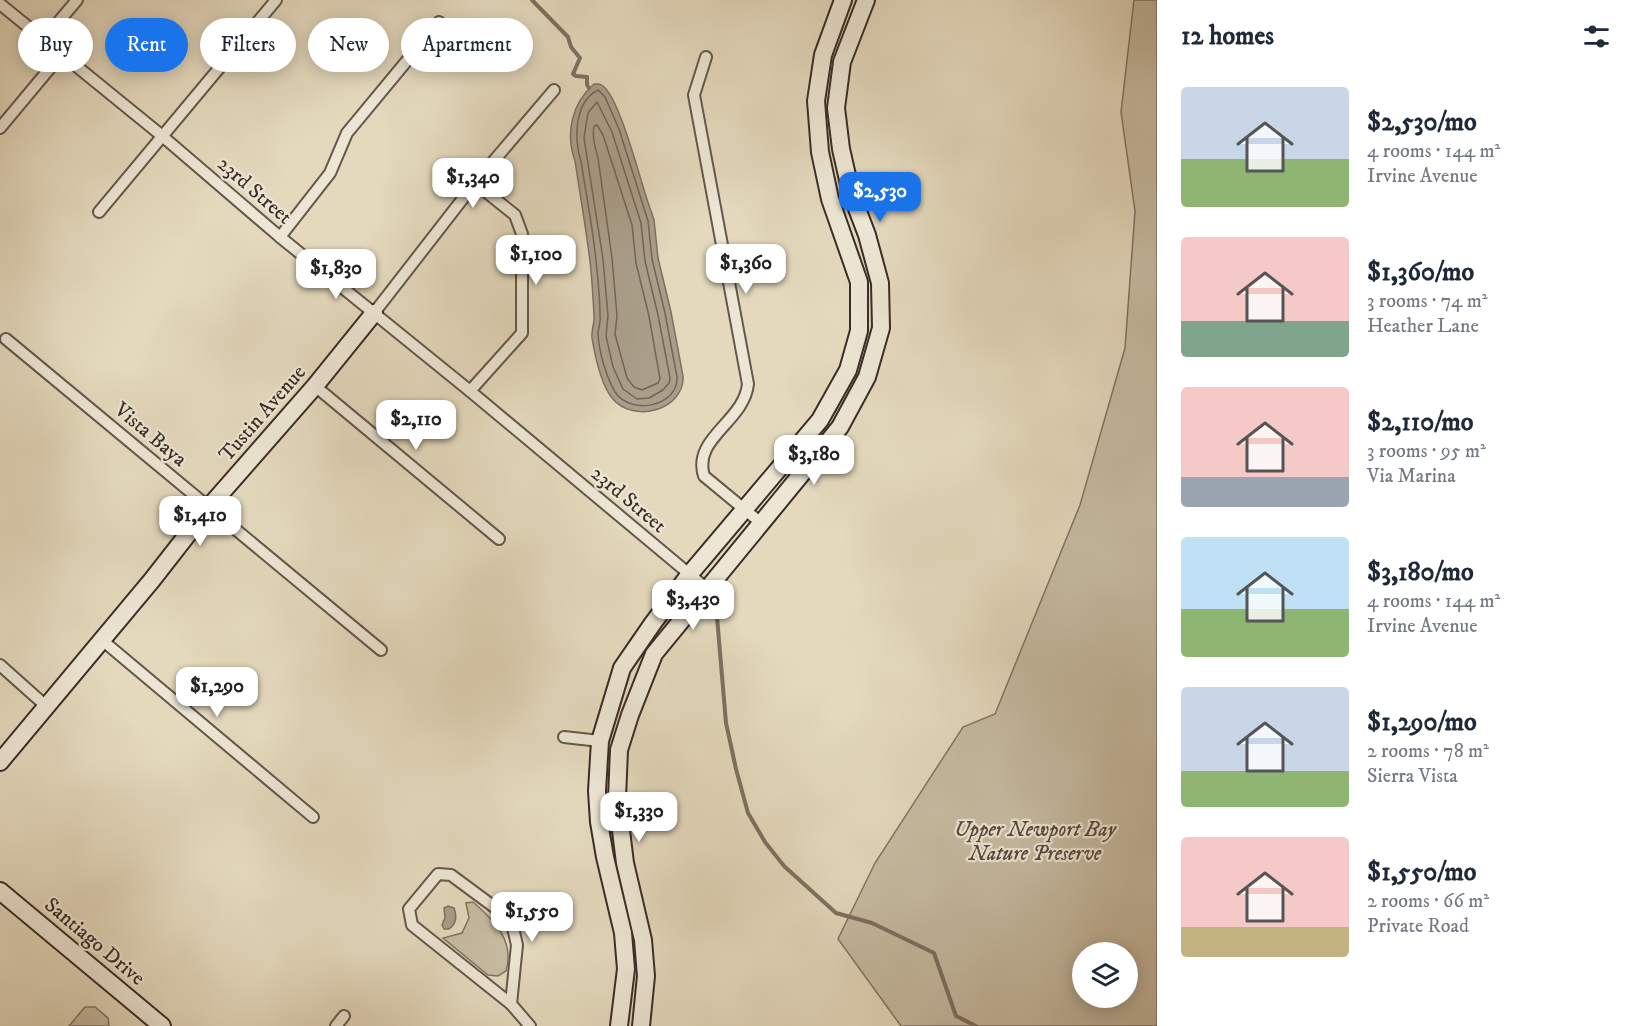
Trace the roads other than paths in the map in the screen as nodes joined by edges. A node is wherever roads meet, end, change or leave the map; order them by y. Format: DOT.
graph roads {
  1 [pos="77,0"];
  2 [pos="276,0"];
  3 [pos="843,0"];
  4 [pos="866,0"];
  5 [pos="0,4"];
  6 [pos="18,18"];
  7 [pos="62,18"];
  8 [pos="706,57"];
  9 [pos="401,68"];
  10 [pos="48,72"];
  11 [pos="83,72"];
  12 [pos="554,90"];
  13 [pos="0,128"];
  14 [pos="161,135"];
  15 [pos="475,183"];
  16 [pos="99,212"];
  17 [pos="280,237"];
  18 [pos="374,313"];
  19 [pos="6,339"];
  20 [pos="315,386"];
  21 [pos="470,391"];
  22 [pos="209,507"];
  23 [pos="745,510"];
  24 [pos="760,523"];
  25 [pos="499,539"];
  26 [pos="689,575"];
  27 [pos="706,588"];
  28 [pos="102,640"];
  29 [pos="381,650"];
  30 [pos="0,665"];
  31 [pos="46,706"];
  32 [pos="564,737"];
  33 [pos="600,741"];
  34 [pos="0,762"];
  35 [pos="313,817"];
  36 [pos="0,891"];
  37 [pos="511,1004"];
  38 [pos="344,1016"];
  39 [pos="162,1026"];
  40 [pos="336,1026"];
  41 [pos="530,1026"];
  42 [pos="619,1026"];
  43 [pos="640,1026"];
  1 -- 7 [label="street"];
  2 -- 14 [label="street"];
  3 -- 23 [label="main road"];
  4 -- 24 [label="main road"];
  5 -- 6 [label="street, 23rd Street"];
  8 -- 23 [label="street"];
  9 -- 17 [label="street"];
  10 -- 13 [label="street"];
  11 -- 14 [label="street, 23rd Street"];
  12 -- 15 [label="street, Tustin Avenue"];
  14 -- 16 [label="street"];
  14 -- 17 [label="street, 23rd Street"];
  15 -- 18 [label="street, Tustin Avenue"];
  15 -- 21 [label="street"];
  17 -- 18 [label="street, 23rd Street"];
  18 -- 20 [label="main road, Tustin Avenue"];
  18 -- 21 [label="street, 23rd Street"];
  19 -- 22 [label="street, Vista Baya"];
  20 -- 22 [label="main road, Tustin Avenue"];
  20 -- 25 [label="street"];
  21 -- 26 [label="street, 23rd Street"];
  22 -- 28 [label="main road, Tustin Avenue"];
  22 -- 29 [label="street, Vista Baya"];
  23 -- 24 [label="street"];
  23 -- 26 [label="main road"];
  24 -- 27 [label="main road"];
  26 -- 27 [label="street, 23rd Street"];
  26 -- 33 [label="main road"];
  27 -- 43 [label="main road"];
  28 -- 31 [label="main road, Tustin Avenue"];
  28 -- 35 [label="street"];
  30 -- 31 [label="street"];
  31 -- 34 [label="main road, Tustin Avenue"];
  32 -- 33 [label="street"];
  33 -- 42 [label="main road"];
  36 -- 39 [label="main road, Santiago Drive"];
  37 -- 37 [label="street"];
  37 -- 41 [label="street"];
  38 -- 40 [label="street"];
}
